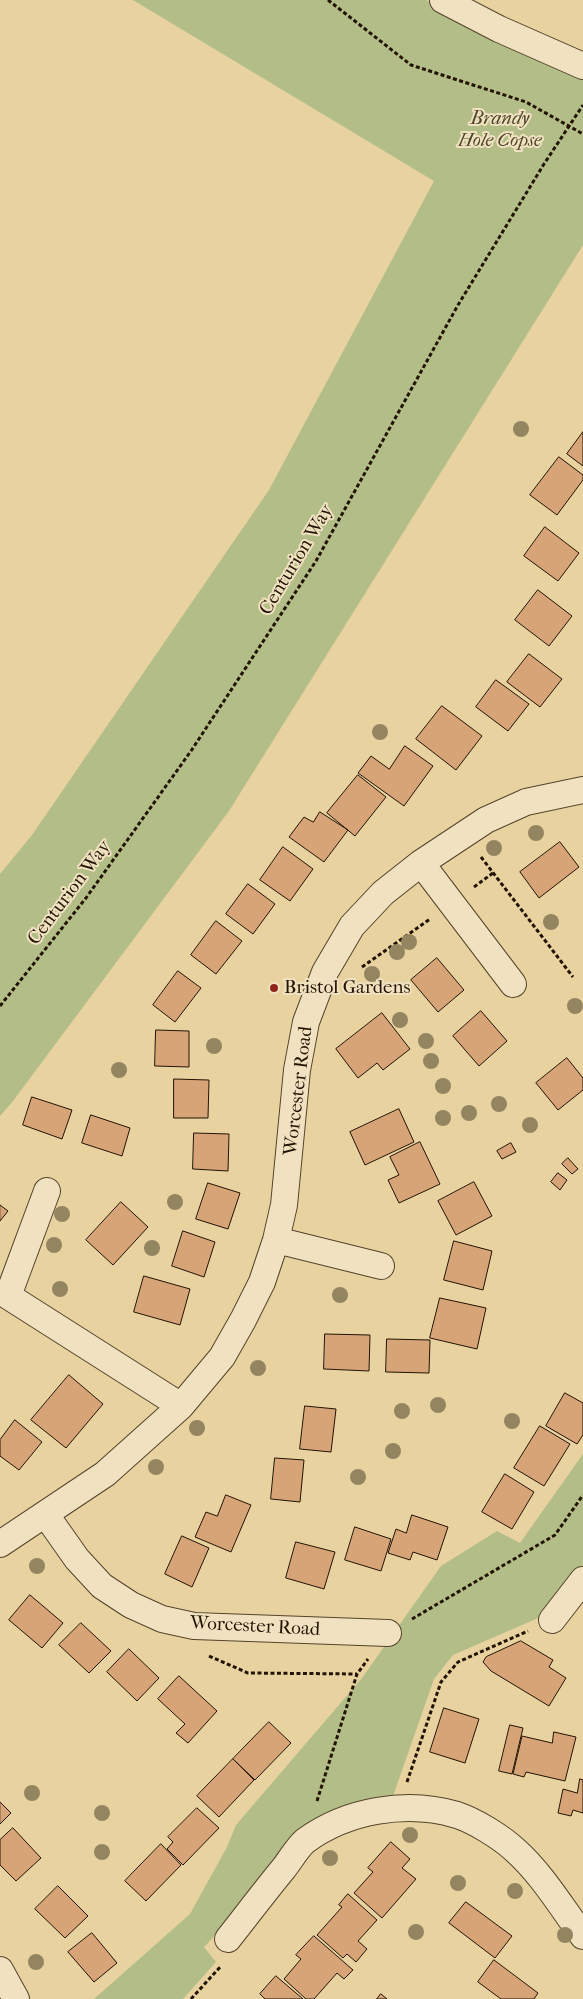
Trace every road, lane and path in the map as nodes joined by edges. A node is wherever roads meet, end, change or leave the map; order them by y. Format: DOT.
graph roads {
  1 [pos="328,0"];
  2 [pos="443,0"];
  3 [pos="583,66"];
  4 [pos="583,106"];
  5 [pos="570,126"];
  6 [pos="583,134"];
  7 [pos="583,790"];
  8 [pos="464,834"];
  9 [pos="421,863"];
  10 [pos="494,873"];
  11 [pos="452,904"];
  12 [pos="325,972"];
  13 [pos="573,977"];
  14 [pos="513,984"];
  15 [pos="0,1006"];
  16 [pos="47,1191"];
  17 [pos="276,1240"];
  18 [pos="381,1266"];
  19 [pos="181,1406"];
  20 [pos="583,1496"];
  21 [pos="46,1515"];
  22 [pos="0,1544"];
  23 [pos="583,1580"];
  24 [pos="552,1620"];
  25 [pos="388,1633"];
  26 [pos="398,1808"];
  27 [pos="304,1842"];
  28 [pos="583,1936"];
  29 [pos="228,1939"];
  30 [pos="0,1970"];
  31 [pos="16,1999"];
  32 [pos="191,1999"];
  1 -- 5 [label="path"];
  2 -- 3 [label="street"];
  4 -- 5 [label="path, Centurion Way"];
  5 -- 6 [label="path"];
  5 -- 15 [label="path, Centurion Way"];
  7 -- 8 [label="street, Worcester Road"];
  8 -- 9 [label="street, Worcester Road"];
  8 -- 10 [label="path"];
  9 -- 11 [label="street"];
  9 -- 12 [label="street, Worcester Road"];
  10 -- 11 [label="path"];
  10 -- 13 [label="path"];
  11 -- 12 [label="path"];
  11 -- 14 [label="street"];
  12 -- 17 [label="street, Worcester Road"];
  16 -- 19 [label="street"];
  17 -- 18 [label="street"];
  17 -- 19 [label="street, Worcester Road"];
  19 -- 21 [label="street, Worcester Road"];
  20 -- 25 [label="path"];
  21 -- 22 [label="street, Worcester Road"];
  21 -- 25 [label="street, Worcester Road"];
  23 -- 24 [label="street"];
  24 -- 26 [label="path"];
  25 -- 27 [label="path"];
  26 -- 27 [label="street"];
  26 -- 28 [label="street"];
  27 -- 29 [label="street"];
  29 -- 32 [label="path"];
  30 -- 31 [label="street"];
}
